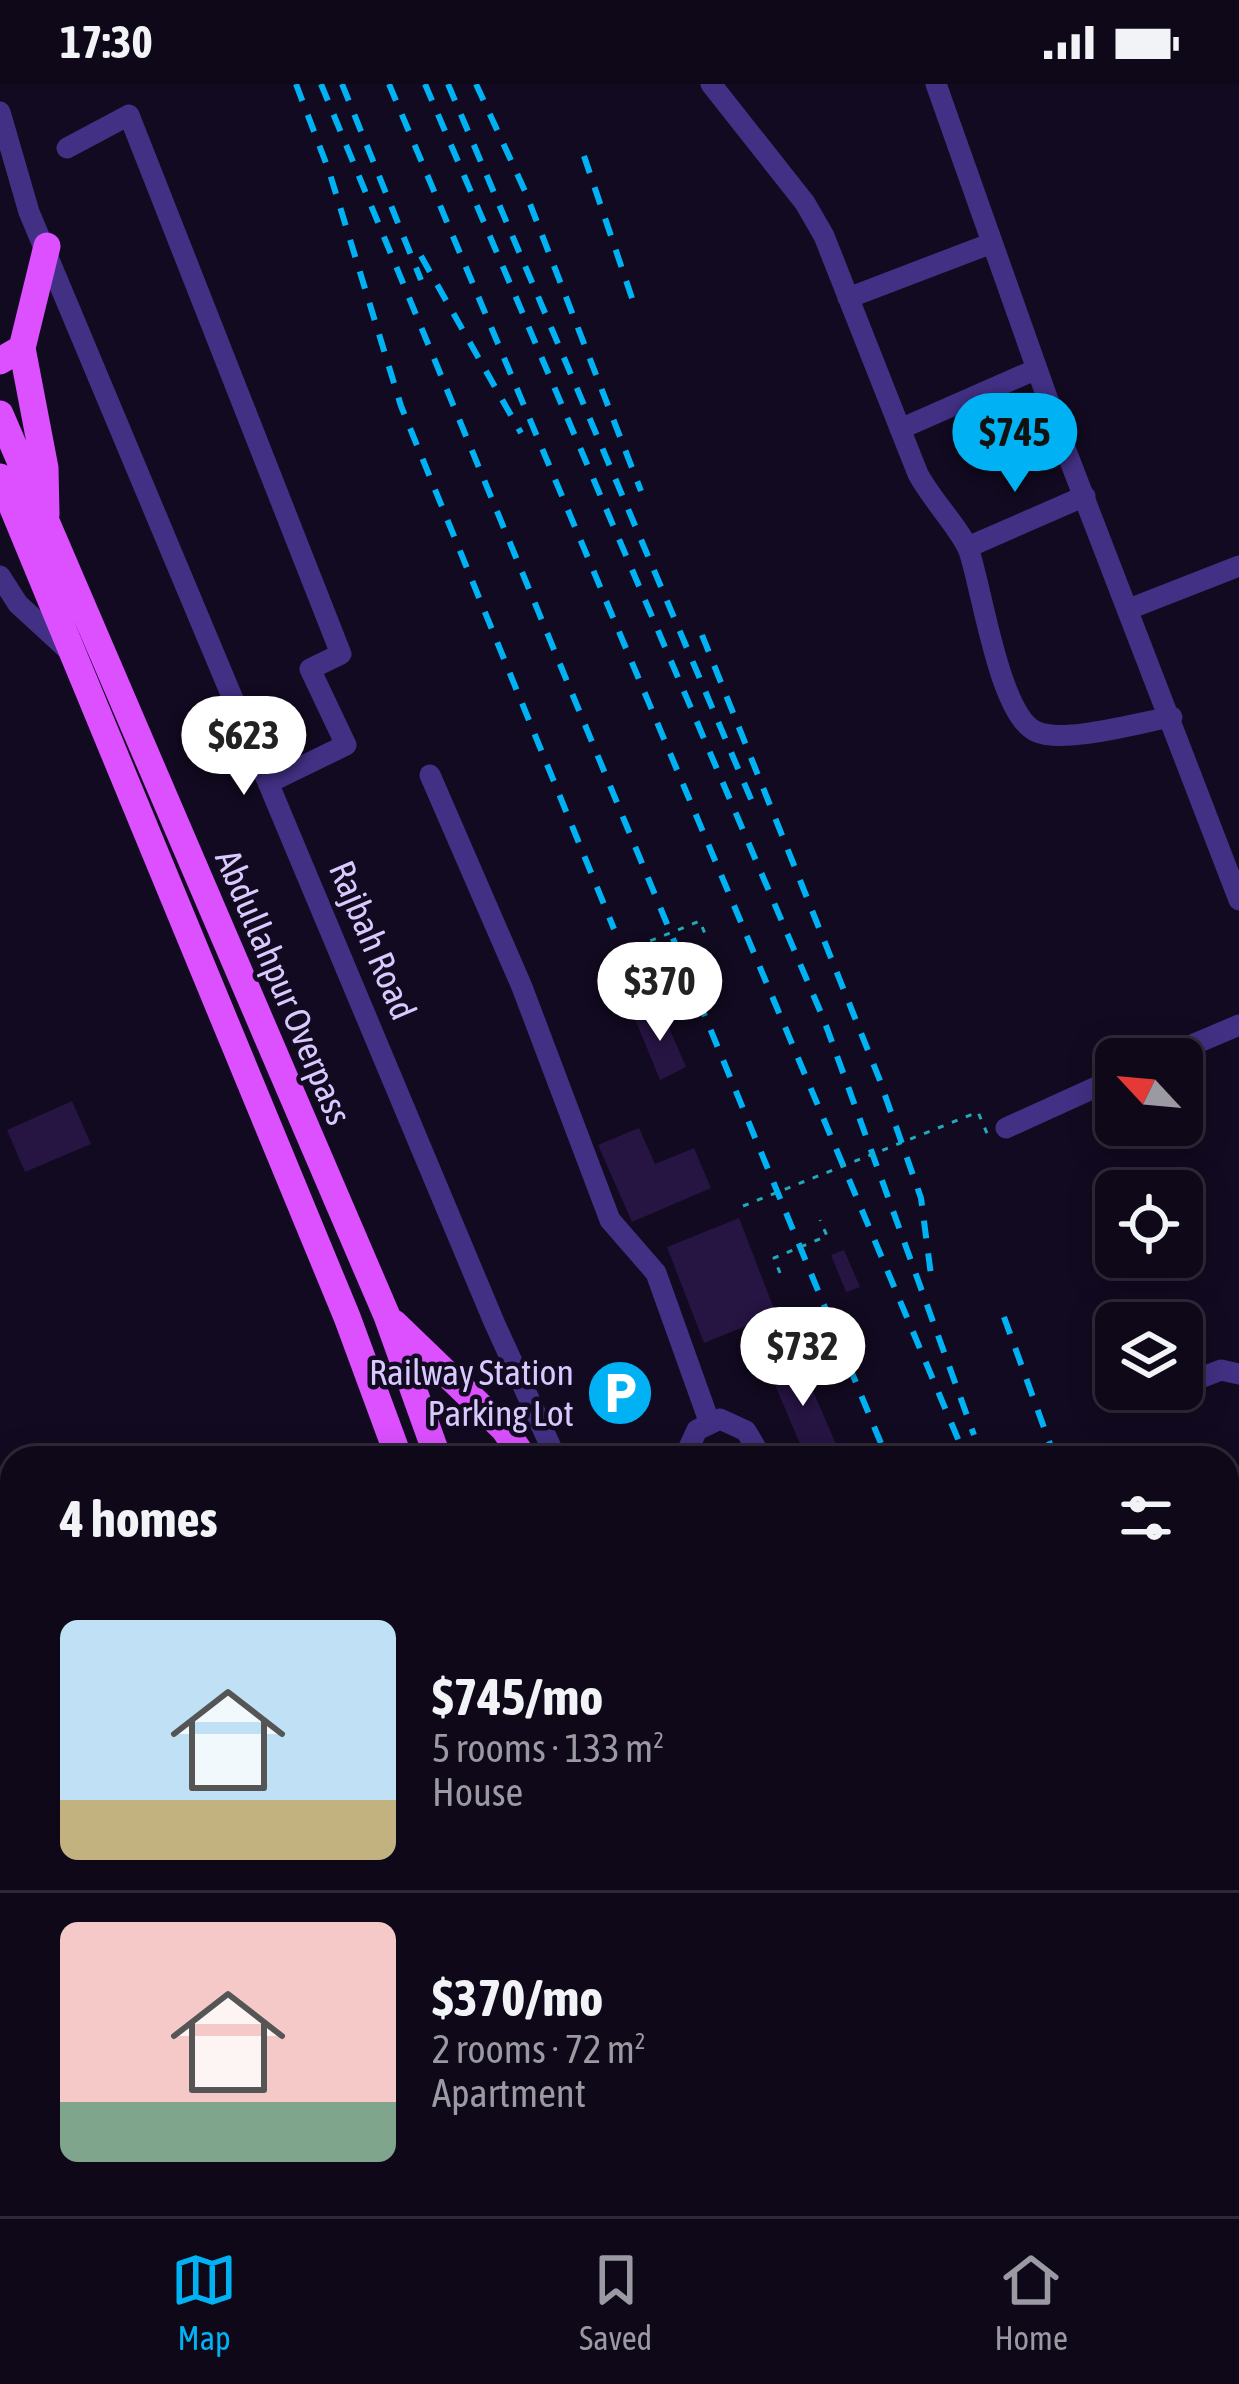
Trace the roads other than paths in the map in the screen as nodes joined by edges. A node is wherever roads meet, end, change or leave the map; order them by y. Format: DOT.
graph roads {
  1 [pos="712,84"];
  2 [pos="936,84"];
  3 [pos="0,112"];
  4 [pos="67,148"];
  5 [pos="992,243"];
  6 [pos="47,246"];
  7 [pos="848,298"];
  8 [pos="11,354"];
  9 [pos="1037,369"];
  10 [pos="0,415"];
  11 [pos="900,429"];
  12 [pos="0,477"];
  13 [pos="1085,496"];
  14 [pos="0,518"];
  15 [pos="46,530"];
  16 [pos="968,547"];
  17 [pos="1239,566"];
  18 [pos="40,573"];
  19 [pos="0,576"];
  20 [pos="1129,609"];
  21 [pos="74,656"];
  22 [pos="1172,717"];
  23 [pos="430,775"];
  24 [pos="268,783"];
  25 [pos="1239,900"];
  26 [pos="1239,1025"];
  27 [pos="1203,1040"];
  28 [pos="1095,1088"];
  29 [pos="998,1133"];
  30 [pos="387,1316"];
  31 [pos="1239,1374"];
  32 [pos="1203,1377"];
  33 [pos="709,1421"];
  34 [pos="388,1427"];
  35 [pos="385,1446"];
  36 [pos="395,1446"];
  37 [pos="434,1446"];
  38 [pos="516,1446"];
  39 [pos="551,1446"];
  40 [pos="687,1446"];
  41 [pos="753,1446"];
  1 -- 7 [label="street"];
  2 -- 5 [label="street"];
  3 -- 6 [label="street, Rajbah Road"];
  4 -- 24 [label="street"];
  5 -- 7 [label="street"];
  5 -- 9 [label="street"];
  6 -- 8 [label="main road"];
  6 -- 24 [label="street, Rajbah Road"];
  7 -- 11 [label="street"];
  8 -- 15 [label="main road"];
  9 -- 11 [label="street"];
  9 -- 13 [label="street"];
  10 -- 15 [label="main road, Abdullahpur Overpass"];
  11 -- 16 [label="street"];
  12 -- 18 [label="main road, Abdullahpur Overpass"];
  13 -- 16 [label="street"];
  13 -- 20 [label="street"];
  14 -- 18 [label="main road"];
  15 -- 30 [label="main road, Abdullahpur Overpass"];
  16 -- 22 [label="street"];
  17 -- 20 [label="street"];
  18 -- 21 [label="main road, Abdullahpur Overpass"];
  19 -- 21 [label="street"];
  20 -- 22 [label="street"];
  21 -- 34 [label="main road, Abdullahpur Overpass"];
  22 -- 25 [label="street"];
  23 -- 33 [label="street"];
  24 -- 39 [label="street, Rajbah Road"];
  26 -- 27 [label="street"];
  28 -- 29 [label="street"];
  30 -- 37 [label="main road, Abdullahpur Overpass"];
  30 -- 38 [label="main road"];
  31 -- 32 [label="street"];
  33 -- 40 [label="street"];
  33 -- 41 [label="street"];
  34 -- 35 [label="main road"];
  34 -- 36 [label="main road, Abdullahpur Overpass"];
}
